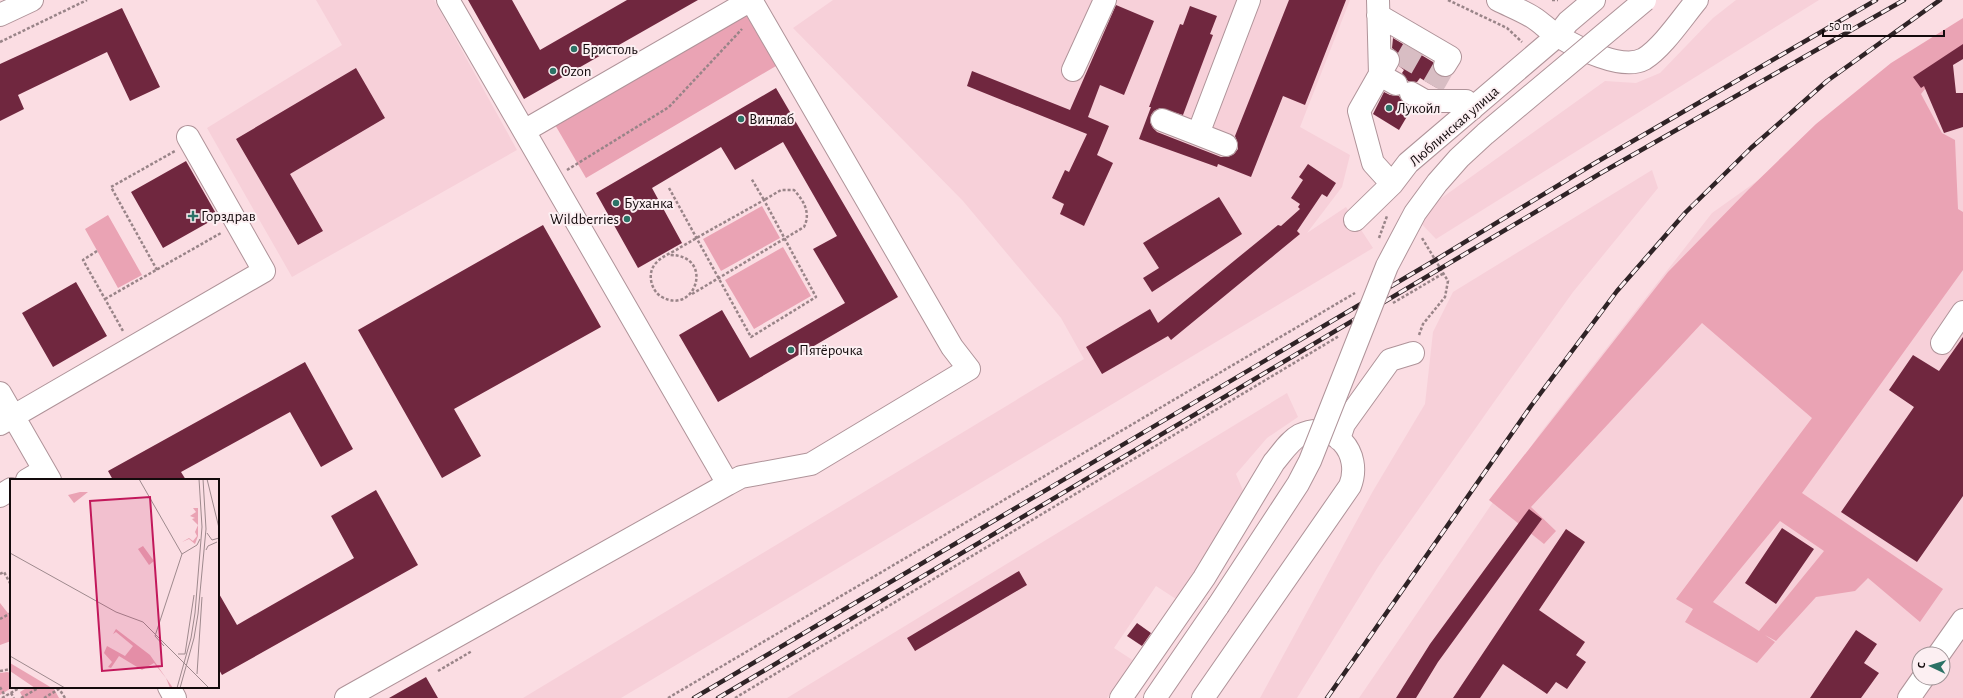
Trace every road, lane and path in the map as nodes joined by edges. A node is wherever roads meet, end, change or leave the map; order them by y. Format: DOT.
graph roads {
  1 [pos="87,0"];
  2 [pos="448,0"];
  3 [pos="1105,0"];
  4 [pos="1249,0"];
  5 [pos="1448,0"];
  6 [pos="1498,0"];
  7 [pos="1552,0"];
  8 [pos="1558,0"];
  9 [pos="1594,0"];
  10 [pos="1645,0"];
  11 [pos="1697,0"];
  12 [pos="24,2"];
  13 [pos="753,4"];
  14 [pos="1378,7"];
  15 [pos="0,15"];
  16 [pos="1557,36"];
  17 [pos="0,42"];
  18 [pos="1522,45"];
  19 [pos="1440,58"];
  20 [pos="1073,70"];
  21 [pos="1406,82"];
  22 [pos="1472,108"];
  23 [pos="1162,120"];
  24 [pos="524,132"];
  25 [pos="1198,134"];
  26 [pos="190,139"];
  27 [pos="1226,145"];
  28 [pos="564,172"];
  29 [pos="751,178"];
  30 [pos="1390,186"];
  31 [pos="668,188"];
  32 [pos="764,200"];
  33 [pos="1355,220"];
  34 [pos="238,224"];
  35 [pos="696,238"];
  36 [pos="785,240"];
  37 [pos="1378,240"];
  38 [pos="97,251"];
  39 [pos="670,254"];
  40 [pos="1437,259"];
  41 [pos="157,270"];
  42 [pos="1444,273"];
  43 [pos="718,278"];
  44 [pos="1359,291"];
  45 [pos="688,296"];
  46 [pos="106,299"];
  47 [pos="1390,306"];
  48 [pos="1963,312"];
  49 [pos="1342,334"];
  50 [pos="1942,343"];
  51 [pos="133,347"];
  52 [pos="1413,353"];
  53 [pos="0,393"];
  54 [pos="7,420"];
  55 [pos="1339,439"];
  56 [pos="41,477"];
  57 [pos="728,484"];
  58 [pos="10,491"];
  59 [pos="0,496"];
  60 [pos="0,574"];
  61 [pos="10,583"];
  62 [pos="10,614"];
  63 [pos="0,619"];
  64 [pos="1963,620"];
  65 [pos="1945,646"];
  66 [pos="10,669"];
  67 [pos="0,670"];
  68 [pos="1917,686"];
  69 [pos="0,687"];
  70 [pos="19,688"];
  71 [pos="38,688"];
  72 [pos="59,688"];
  73 [pos="170,688"];
  74 [pos="11,693"];
  75 [pos="4,697"];
  76 [pos="63,697"];
  77 [pos="14,698"];
  78 [pos="21,698"];
  79 [pos="44,698"];
  80 [pos="175,698"];
  81 [pos="346,698"];
  82 [pos="668,698"];
  83 [pos="735,698"];
  84 [pos="1121,698"];
  85 [pos="1155,698"];
  86 [pos="1203,698"];
  87 [pos="1909,698"];
  1 -- 17 [label="path"];
  2 -- 24 [label="main road"];
  3 -- 20 [label="main road"];
  4 -- 25 [label="main road"];
  5 -- 18 [label="path"];
  6 -- 16 [label="main road"];
  7 -- 8 [label="path"];
  9 -- 16 [label="main road, Люблинская улица"];
  10 -- 85 [label="main road, bridge"];
  11 -- 16 [label="main road"];
  12 -- 15 [label="main road"];
  13 -- 24 [label="main road"];
  13 -- 28 [label="path"];
  13 -- 57 [label="main road"];
  14 -- 19 [label="main road"];
  14 -- 21 [label="main road"];
  16 -- 22 [label="main road, Люблинская улица"];
  21 -- 22 [label="main road"];
  21 -- 30 [label="main road"];
  22 -- 30 [label="main road, Люблинская улица"];
  23 -- 25 [label="main road"];
  24 -- 57 [label="main road"];
  25 -- 27 [label="main road"];
  26 -- 34 [label="main road"];
  26 -- 41 [label="path"];
  29 -- 32 [label="path"];
  30 -- 33 [label="main road, Люблинская улица"];
  30 -- 37 [label="path"];
  31 -- 35 [label="path"];
  32 -- 35 [label="path"];
  32 -- 36 [label="path"];
  32 -- 36 [label="path"];
  34 -- 41 [label="path"];
  34 -- 51 [label="main road"];
  35 -- 39 [label="path"];
  35 -- 43 [label="path"];
  36 -- 43 [label="path"];
  36 -- 43 [label="path"];
  38 -- 46 [label="path"];
  39 -- 45 [label="path"];
  39 -- 45 [label="path"];
  40 -- 42 [label="path"];
  41 -- 46 [label="path"];
  42 -- 47 [label="path"];
  42 -- 52 [label="path"];
  43 -- 45 [label="path"];
  44 -- 82 [label="path"];
  46 -- 51 [label="path"];
  48 -- 50 [label="main road"];
  49 -- 83 [label="path"];
  51 -- 54 [label="main road"];
  52 -- 55 [label="main road"];
  53 -- 54 [label="main road"];
  54 -- 56 [label="main road"];
  55 -- 84 [label="main road"];
  55 -- 86 [label="main road"];
  57 -- 81 [label="main road"];
  58 -- 59 [label="main road"];
  60 -- 61 [label="path"];
  62 -- 63 [label="path"];
  64 -- 65 [label="main road"];
  66 -- 67 [label="path"];
  68 -- 87 [label="main road"];
  69 -- 75 [label="path"];
  70 -- 74 [label="path"];
  71 -- 78 [label="path"];
  72 -- 76 [label="path"];
  72 -- 79 [label="path"];
  73 -- 80 [label="main road"];
  74 -- 75 [label="path"];
  74 -- 77 [label="path"];
}
